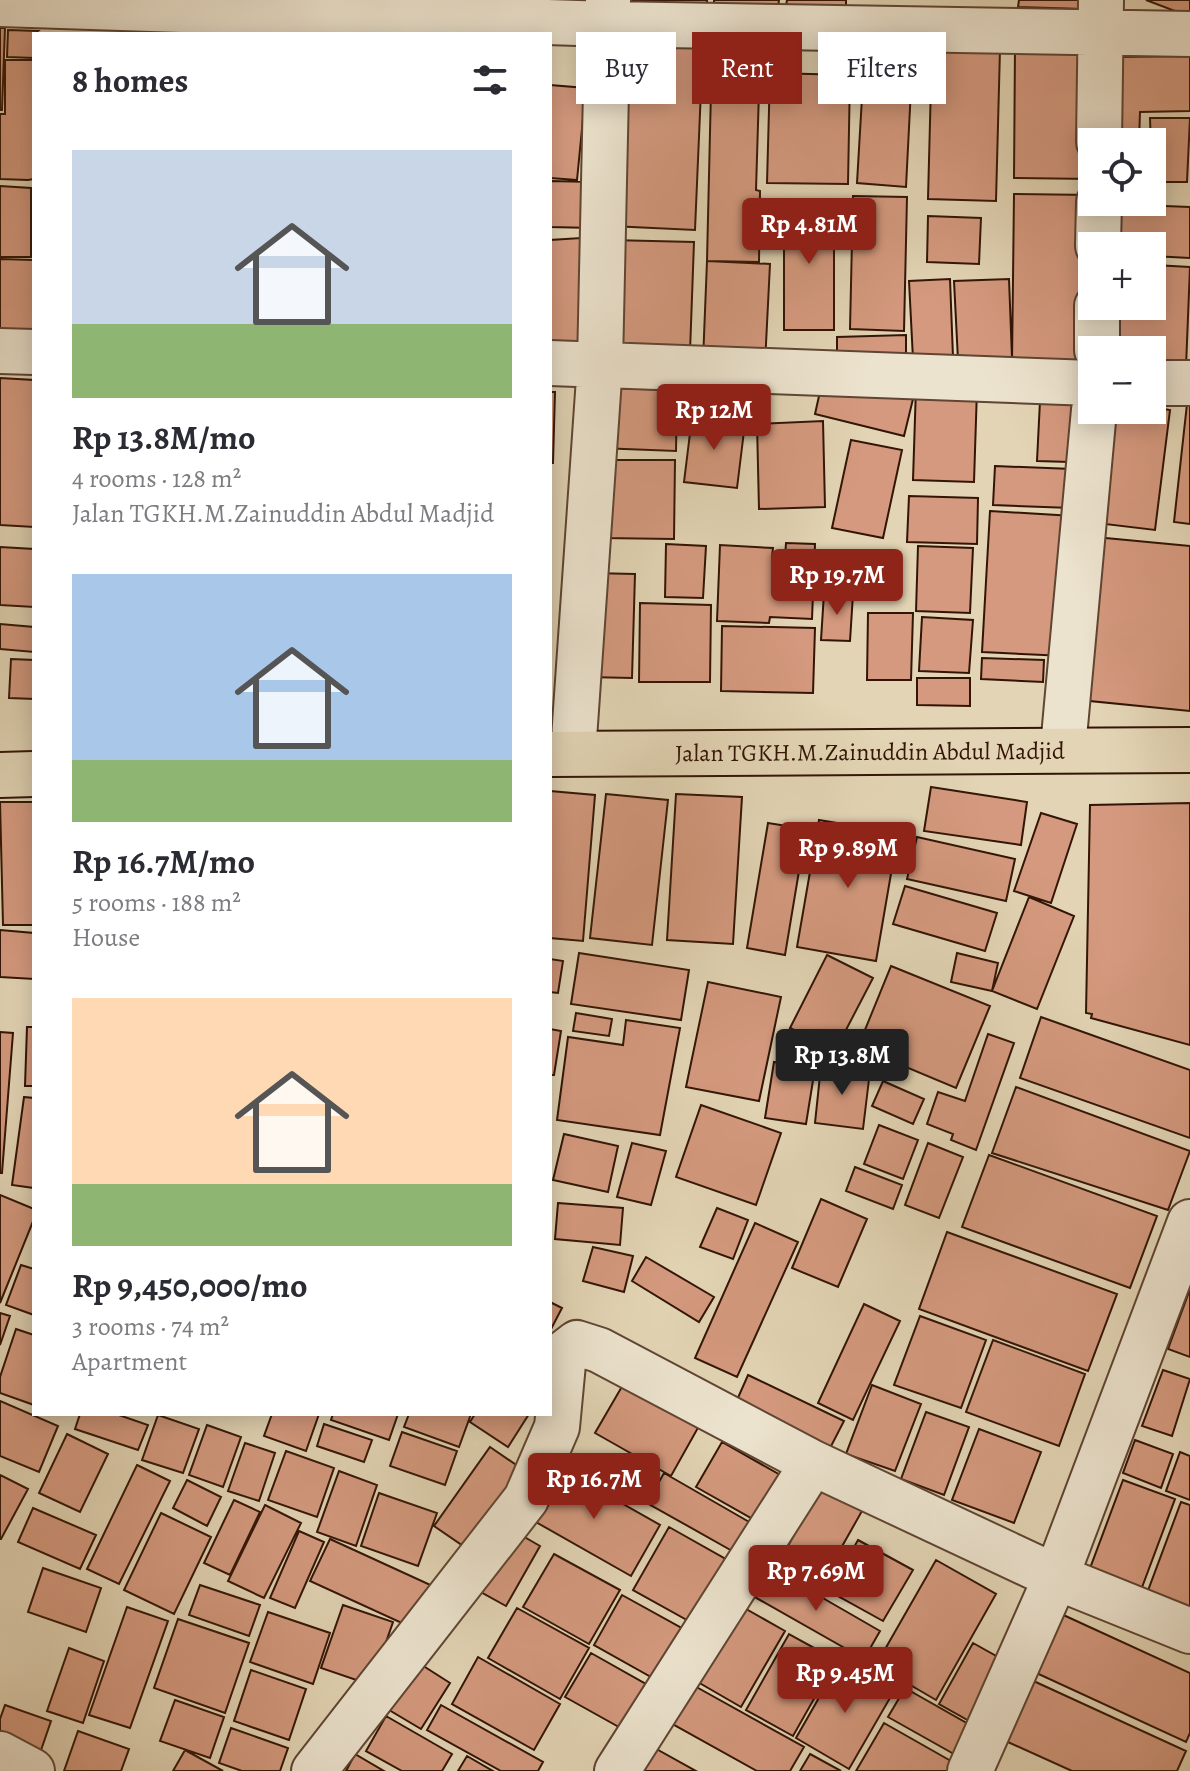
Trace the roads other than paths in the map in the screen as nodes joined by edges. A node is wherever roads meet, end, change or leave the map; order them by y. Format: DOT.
graph roads {
  1 [pos="0,4"];
  2 [pos="608,12"];
  3 [pos="89,13"];
  4 [pos="1101,16"];
  5 [pos="1190,34"];
  6 [pos="1099,128"];
  7 [pos="0,351"];
  8 [pos="32,352"];
  9 [pos="552,363"];
  10 [pos="600,364"];
  11 [pos="1078,382"];
  12 [pos="1166,383"];
  13 [pos="1190,383"];
  14 [pos="1093,424"];
  15 [pos="1063,748"];
  16 [pos="1190,750"];
  17 [pos="562,754"];
  18 [pos="32,774"];
  19 [pos="0,775"];
  20 [pos="1190,1222"];
  21 [pos="813,1463"];
  22 [pos="1056,1577"];
  23 [pos="1190,1631"];
  24 [pos="0,1754"];
  25 [pos="32,1771"];
  26 [pos="314,1771"];
  27 [pos="617,1771"];
  28 [pos="970,1771"];
  1 -- 3 [label="street"];
  2 -- 3 [label="street"];
  2 -- 4 [label="street"];
  2 -- 10 [label="street"];
  4 -- 5 [label="street"];
  4 -- 6 [label="street"];
  7 -- 8 [label="street"];
  9 -- 10 [label="street"];
  10 -- 11 [label="street"];
  10 -- 17 [label="street"];
  12 -- 13 [label="street"];
  14 -- 15 [label="street"];
  15 -- 16 [label="main road, Jalan TGKH.M.Zainuddin Abdul Madjid"];
  15 -- 17 [label="main road, Jalan TGKH.M.Zainuddin Abdul Madjid"];
  18 -- 19 [label="main road"];
  20 -- 22 [label="street"];
  21 -- 22 [label="street"];
  21 -- 26 [label="street"];
  21 -- 27 [label="street"];
  22 -- 23 [label="street"];
  22 -- 28 [label="street"];
  24 -- 25 [label="street"];
}
